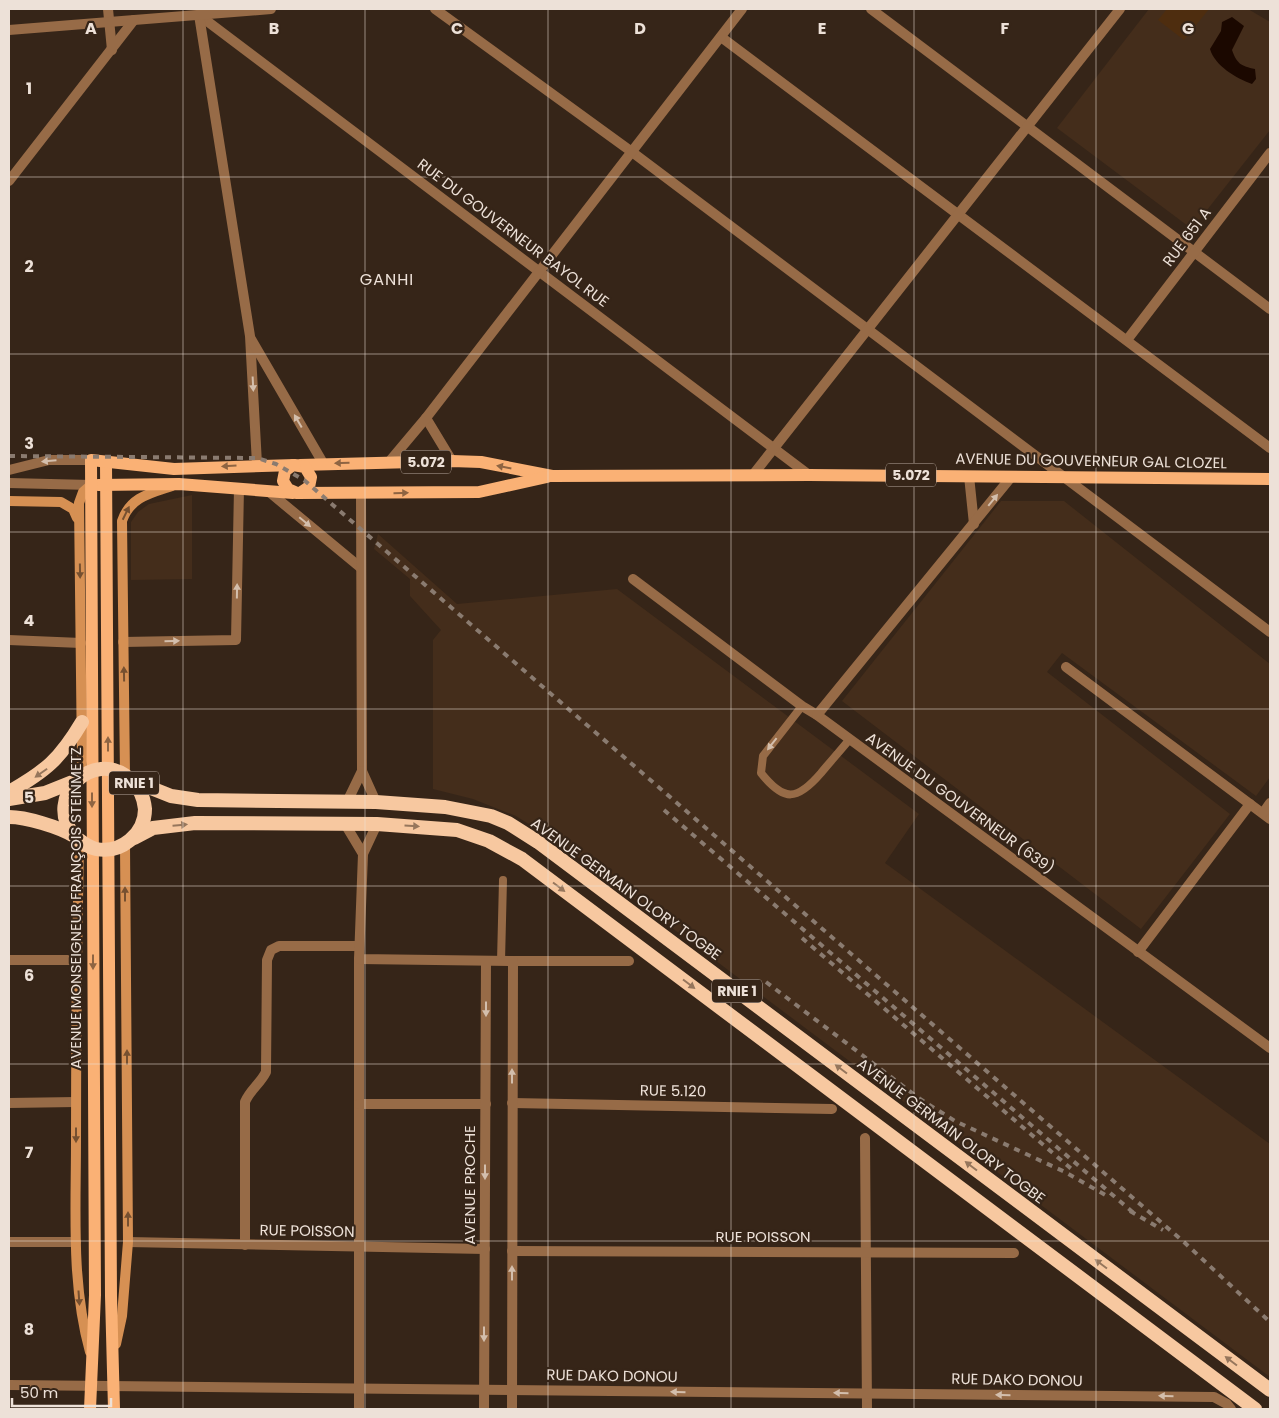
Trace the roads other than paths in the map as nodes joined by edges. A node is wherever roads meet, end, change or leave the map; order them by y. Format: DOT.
graph roads {
  1 [pos="108,9"];
  2 [pos="271,9"];
  3 [pos="435,9"];
  4 [pos="742,9"];
  5 [pos="871,9"];
  6 [pos="1120,9"];
  7 [pos="199,15"];
  8 [pos="134,20"];
  9 [pos="110,22"];
  10 [pos="9,30"];
  11 [pos="721,37"];
  12 [pos="112,50"];
  13 [pos="1027,127"];
  14 [pos="632,152"];
  15 [pos="1270,153"];
  16 [pos="9,181"];
  17 [pos="958,214"];
  18 [pos="1194,252"];
  19 [pos="539,272"];
  20 [pos="1270,309"];
  21 [pos="868,329"];
  22 [pos="250,336"];
  23 [pos="1127,340"];
  24 [pos="426,418"];
  25 [pos="1270,448"];
  26 [pos="774,449"];
  27 [pos="91,460"];
  28 [pos="452,461"];
  29 [pos="389,462"];
  30 [pos="106,463"];
  31 [pos="257,464"];
  32 [pos="323,464"];
  33 [pos="297,465"];
  34 [pos="9,470"];
  35 [pos="808,475"];
  36 [pos="552,476"];
  37 [pos="752,476"];
  38 [pos="969,476"];
  39 [pos="1012,476"];
  40 [pos="1065,477"];
  41 [pos="1270,479"];
  42 [pos="9,483"];
  43 [pos="180,484"];
  44 [pos="91,485"];
  45 [pos="138,485"];
  46 [pos="106,486"];
  47 [pos="239,488"];
  48 [pos="268,491"];
  49 [pos="298,493"];
  50 [pos="361,494"];
  51 [pos="9,501"];
  52 [pos="107,509"];
  53 [pos="79,522"];
  54 [pos="974,524"];
  55 [pos="361,568"];
  56 [pos="633,579"];
  57 [pos="1270,632"];
  58 [pos="9,640"];
  59 [pos="123,642"];
  60 [pos="82,643"];
  61 [pos="1066,667"];
  62 [pos="802,706"];
  63 [pos="817,715"];
  64 [pos="82,722"];
  65 [pos="849,740"];
  66 [pos="362,770"];
  67 [pos="128,778"];
  68 [pos="78,779"];
  69 [pos="9,792"];
  70 [pos="9,798"];
  71 [pos="347,802"];
  72 [pos="376,802"];
  73 [pos="1270,803"];
  74 [pos="1250,804"];
  75 [pos="1266,816"];
  76 [pos="10,818"];
  77 [pos="345,824"];
  78 [pos="377,824"];
  79 [pos="77,839"];
  80 [pos="130,841"];
  81 [pos="363,854"];
  82 [pos="503,880"];
  83 [pos="360,946"];
  84 [pos="1138,952"];
  85 [pos="359,959"];
  86 [pos="9,960"];
  87 [pos="76,960"];
  88 [pos="486,960"];
  89 [pos="501,960"];
  90 [pos="513,961"];
  91 [pos="629,961"];
  92 [pos="1270,1048"];
  93 [pos="76,1102"];
  94 [pos="9,1103"];
  95 [pos="512,1103"];
  96 [pos="359,1104"];
  97 [pos="486,1104"];
  98 [pos="832,1109"];
  99 [pos="865,1138"];
  100 [pos="9,1242"];
  101 [pos="76,1242"];
  102 [pos="128,1242"];
  103 [pos="245,1245"];
  104 [pos="359,1247"];
  105 [pos="485,1249"];
  106 [pos="512,1251"];
  107 [pos="866,1252"];
  108 [pos="1014,1253"];
  109 [pos="114,1354"];
  110 [pos="91,1355"];
  111 [pos="9,1385"];
  112 [pos="90,1386"];
  113 [pos="114,1386"];
  114 [pos="360,1388"];
  115 [pos="484,1390"];
  116 [pos="512,1390"];
  117 [pos="1270,1390"];
  118 [pos="867,1394"];
  119 [pos="90,1409"];
  120 [pos="114,1409"];
  121 [pos="359,1409"];
  122 [pos="484,1409"];
  123 [pos="512,1409"];
  124 [pos="868,1409"];
  125 [pos="1231,1409"];
  126 [pos="1255,1409"];
  1 -- 9 [label="street"];
  2 -- 7 [label="street"];
  3 -- 14 [label="street"];
  4 -- 11 [label="street"];
  5 -- 13 [label="street"];
  6 -- 13 [label="street"];
  7 -- 8 [label="street"];
  7 -- 19 [label="street, RUE DU GOUVERNEUR BAYOL RUE"];
  7 -- 22 [label="street"];
  8 -- 9 [label="street"];
  8 -- 12 [label="street"];
  9 -- 10 [label="street"];
  9 -- 12 [label="street"];
  11 -- 14 [label="street"];
  11 -- 17 [label="street"];
  12 -- 16 [label="street"];
  13 -- 17 [label="street"];
  13 -- 18 [label="street"];
  14 -- 19 [label="street"];
  14 -- 21 [label="street"];
  15 -- 18 [label="street, RUE 651 A"];
  17 -- 21 [label="street"];
  17 -- 23 [label="street"];
  18 -- 20 [label="street"];
  18 -- 23 [label="street, RUE 651 A"];
  19 -- 24 [label="street"];
  19 -- 26 [label="street, RUE DU GOUVERNEUR BAYOL RUE"];
  21 -- 26 [label="street"];
  21 -- 40 [label="street"];
  22 -- 31 [label="street, one-way"];
  32 -- 22 [label="street, one-way"];
  23 -- 25 [label="street"];
  24 -- 28 [label="street"];
  24 -- 29 [label="street"];
  26 -- 35 [label="street, RUE DU GOUVERNEUR BAYOL RUE"];
  26 -- 37 [label="street"];
  27 -- 30 [label="main road, AVENUE DU GOUVERNEUR GAL CLOZEL / 5.072"];
  27 -- 34 [label="street, AVENUE DU GOUVERNEUR GAL CLOZEL / 5.072, one-way"];
  27 -- 44 [label="main road, AVENUE MONSEIGNEUR FRANÇOIS STEINMETZ"];
  28 -- 29 [label="main road, AVENUE DU GOUVERNEUR GAL CLOZEL / 5.072"];
  36 -- 28 [label="main road, AVENUE DU GOUVERNEUR GAL CLOZEL / 5.072, one-way"];
  29 -- 32 [label="main road, AVENUE DU GOUVERNEUR GAL CLOZEL / 5.072, one-way"];
  31 -- 30 [label="main road, AVENUE DU GOUVERNEUR GAL CLOZEL / 5.072, one-way"];
  30 -- 46 [label="main road"];
  31 -- 33 [label="main road, AVENUE DU GOUVERNEUR GAL CLOZEL / 5.072"];
  32 -- 33 [label="main road, AVENUE DU GOUVERNEUR GAL CLOZEL / 5.072"];
  33 -- 49 [label="main road"];
  33 -- 49 [label="main road"];
  35 -- 37 [label="main road, AVENUE DU GOUVERNEUR GAL CLOZEL / 5.072"];
  35 -- 38 [label="main road, AVENUE DU GOUVERNEUR GAL CLOZEL / 5.072"];
  36 -- 37 [label="main road, AVENUE DU GOUVERNEUR GAL CLOZEL / 5.072"];
  50 -- 36 [label="main road, AVENUE DU GOUVERNEUR GAL CLOZEL / 5.072, one-way"];
  38 -- 39 [label="main road, AVENUE DU GOUVERNEUR GAL CLOZEL / 5.072"];
  38 -- 54 [label="street"];
  39 -- 40 [label="main road, AVENUE DU GOUVERNEUR GAL CLOZEL / 5.072"];
  54 -- 39 [label="street, one-way"];
  40 -- 41 [label="main road, AVENUE DU GOUVERNEUR GAL CLOZEL / 5.072"];
  40 -- 57 [label="street"];
  42 -- 44 [label="street, AVENUE DU GOUVERNEUR GAL CLOZEL / 5.072"];
  43 -- 45 [label="main road, AVENUE DU GOUVERNEUR GAL CLOZEL / 5.072"];
  43 -- 47 [label="main road, AVENUE DU GOUVERNEUR GAL CLOZEL / 5.072"];
  59 -- 43 [label="main road, one-way"];
  44 -- 46 [label="main road, AVENUE DU GOUVERNEUR GAL CLOZEL / 5.072"];
  44 -- 53 [label="main road, AVENUE MONSEIGNEUR FRANÇOIS STEINMETZ"];
  44 -- 110 [label="main road, AVENUE MONSEIGNEUR FRANÇOIS STEINMETZ, one-way"];
  45 -- 46 [label="main road, AVENUE DU GOUVERNEUR GAL CLOZEL / 5.072"];
  45 -- 52 [label="main road"];
  46 -- 52 [label="main road"];
  47 -- 48 [label="main road, AVENUE DU GOUVERNEUR GAL CLOZEL / 5.072"];
  59 -- 47 [label="street, one-way"];
  48 -- 49 [label="main road, AVENUE DU GOUVERNEUR GAL CLOZEL / 5.072"];
  48 -- 55 [label="street, one-way"];
  49 -- 50 [label="main road, AVENUE DU GOUVERNEUR GAL CLOZEL / 5.072"];
  50 -- 55 [label="street"];
  51 -- 53 [label="main road"];
  109 -- 52 [label="main road, one-way"];
  53 -- 60 [label="main road, AVENUE MONSEIGNEUR FRANÇOIS STEINMETZ, one-way"];
  54 -- 63 [label="street"];
  55 -- 66 [label="street"];
  56 -- 62 [label="street, AVENUE DU GOUVERNEUR (639)"];
  58 -- 60 [label="street"];
  67 -- 59 [label="main road, one-way"];
  60 -- 64 [label="main road, AVENUE MONSEIGNEUR FRANÇOIS STEINMETZ"];
  61 -- 74 [label="street"];
  62 -- 63 [label="street, AVENUE DU GOUVERNEUR (639)"];
  62 -- 65 [label="lane, one-way"];
  63 -- 65 [label="street, AVENUE DU GOUVERNEUR (639)"];
  64 -- 68 [label="main road, AVENUE MONSEIGNEUR FRANÇOIS STEINMETZ"];
  64 -- 69 [label="highway, one-way"];
  65 -- 84 [label="street, AVENUE DU GOUVERNEUR (639)"];
  66 -- 71 [label="street"];
  66 -- 72 [label="street"];
  67 -- 68 [label="highway, RNIE 1"];
  67 -- 71 [label="highway, AVENUE GERMAIN OLORY TOGBE / RNIE 1"];
  67 -- 80 [label="highway, RNIE 1"];
  68 -- 70 [label="highway, RNIE 1"];
  68 -- 79 [label="highway"];
  71 -- 72 [label="highway, AVENUE GERMAIN OLORY TOGBE / RNIE 1"];
  117 -- 72 [label="highway, AVENUE GERMAIN OLORY TOGBE / RNIE 1, one-way"];
  73 -- 75 [label="street"];
  74 -- 75 [label="street"];
  74 -- 84 [label="street"];
  76 -- 79 [label="highway, RNIE 1"];
  77 -- 78 [label="highway, RNIE 1"];
  80 -- 77 [label="highway, RNIE 1, one-way"];
  77 -- 81 [label="street"];
  78 -- 81 [label="street"];
  78 -- 126 [label="highway, RNIE 1, one-way"];
  79 -- 80 [label="highway, RNIE 1"];
  79 -- 87 [label="main road, AVENUE MONSEIGNEUR FRANÇOIS STEINMETZ"];
  102 -- 80 [label="main road, one-way"];
  81 -- 83 [label="street"];
  82 -- 89 [label="lane"];
  83 -- 85 [label="street"];
  83 -- 103 [label="street"];
  84 -- 92 [label="street, AVENUE DU GOUVERNEUR (639)"];
  85 -- 88 [label="street"];
  85 -- 96 [label="street"];
  86 -- 87 [label="street"];
  87 -- 93 [label="main road, AVENUE MONSEIGNEUR FRANÇOIS STEINMETZ"];
  88 -- 89 [label="street"];
  88 -- 97 [label="street, AVENUE PROCHE, one-way"];
  89 -- 90 [label="street"];
  90 -- 91 [label="street"];
  95 -- 90 [label="street, one-way"];
  93 -- 94 [label="street"];
  93 -- 101 [label="main road, AVENUE MONSEIGNEUR FRANÇOIS STEINMETZ, one-way"];
  95 -- 98 [label="street, RUE 5.120"];
  95 -- 106 [label="street"];
  96 -- 97 [label="street"];
  96 -- 104 [label="street"];
  97 -- 105 [label="street, AVENUE PROCHE, one-way"];
  99 -- 107 [label="street"];
  100 -- 101 [label="street"];
  101 -- 110 [label="main road, AVENUE MONSEIGNEUR FRANÇOIS STEINMETZ, one-way"];
  102 -- 103 [label="street, RUE POISSON"];
  102 -- 109 [label="main road"];
  103 -- 104 [label="street, RUE POISSON"];
  104 -- 105 [label="street, RUE POISSON"];
  104 -- 114 [label="street"];
  105 -- 115 [label="street, AVENUE PROCHE, one-way"];
  106 -- 107 [label="street, RUE POISSON"];
  116 -- 106 [label="street, one-way"];
  107 -- 108 [label="street, RUE POISSON"];
  107 -- 118 [label="street"];
  109 -- 113 [label="main road"];
  110 -- 112 [label="main road, AVENUE MONSEIGNEUR FRANÇOIS STEINMETZ"];
  111 -- 112 [label="street, RUE DAKO DONOU"];
  112 -- 113 [label="street, RUE DAKO DONOU"];
  112 -- 119 [label="main road, AVENUE MONSEIGNEUR FRANÇOIS STEINMETZ"];
  113 -- 114 [label="street, RUE DAKO DONOU"];
  113 -- 120 [label="main road"];
  114 -- 115 [label="street, RUE DAKO DONOU"];
  114 -- 121 [label="street"];
  115 -- 116 [label="street, RUE DAKO DONOU"];
  115 -- 122 [label="street, AVENUE PROCHE"];
  118 -- 116 [label="street, RUE DAKO DONOU, one-way"];
  116 -- 123 [label="street"];
  118 -- 124 [label="street"];
  125 -- 118 [label="street, RUE DAKO DONOU, one-way"];
}
